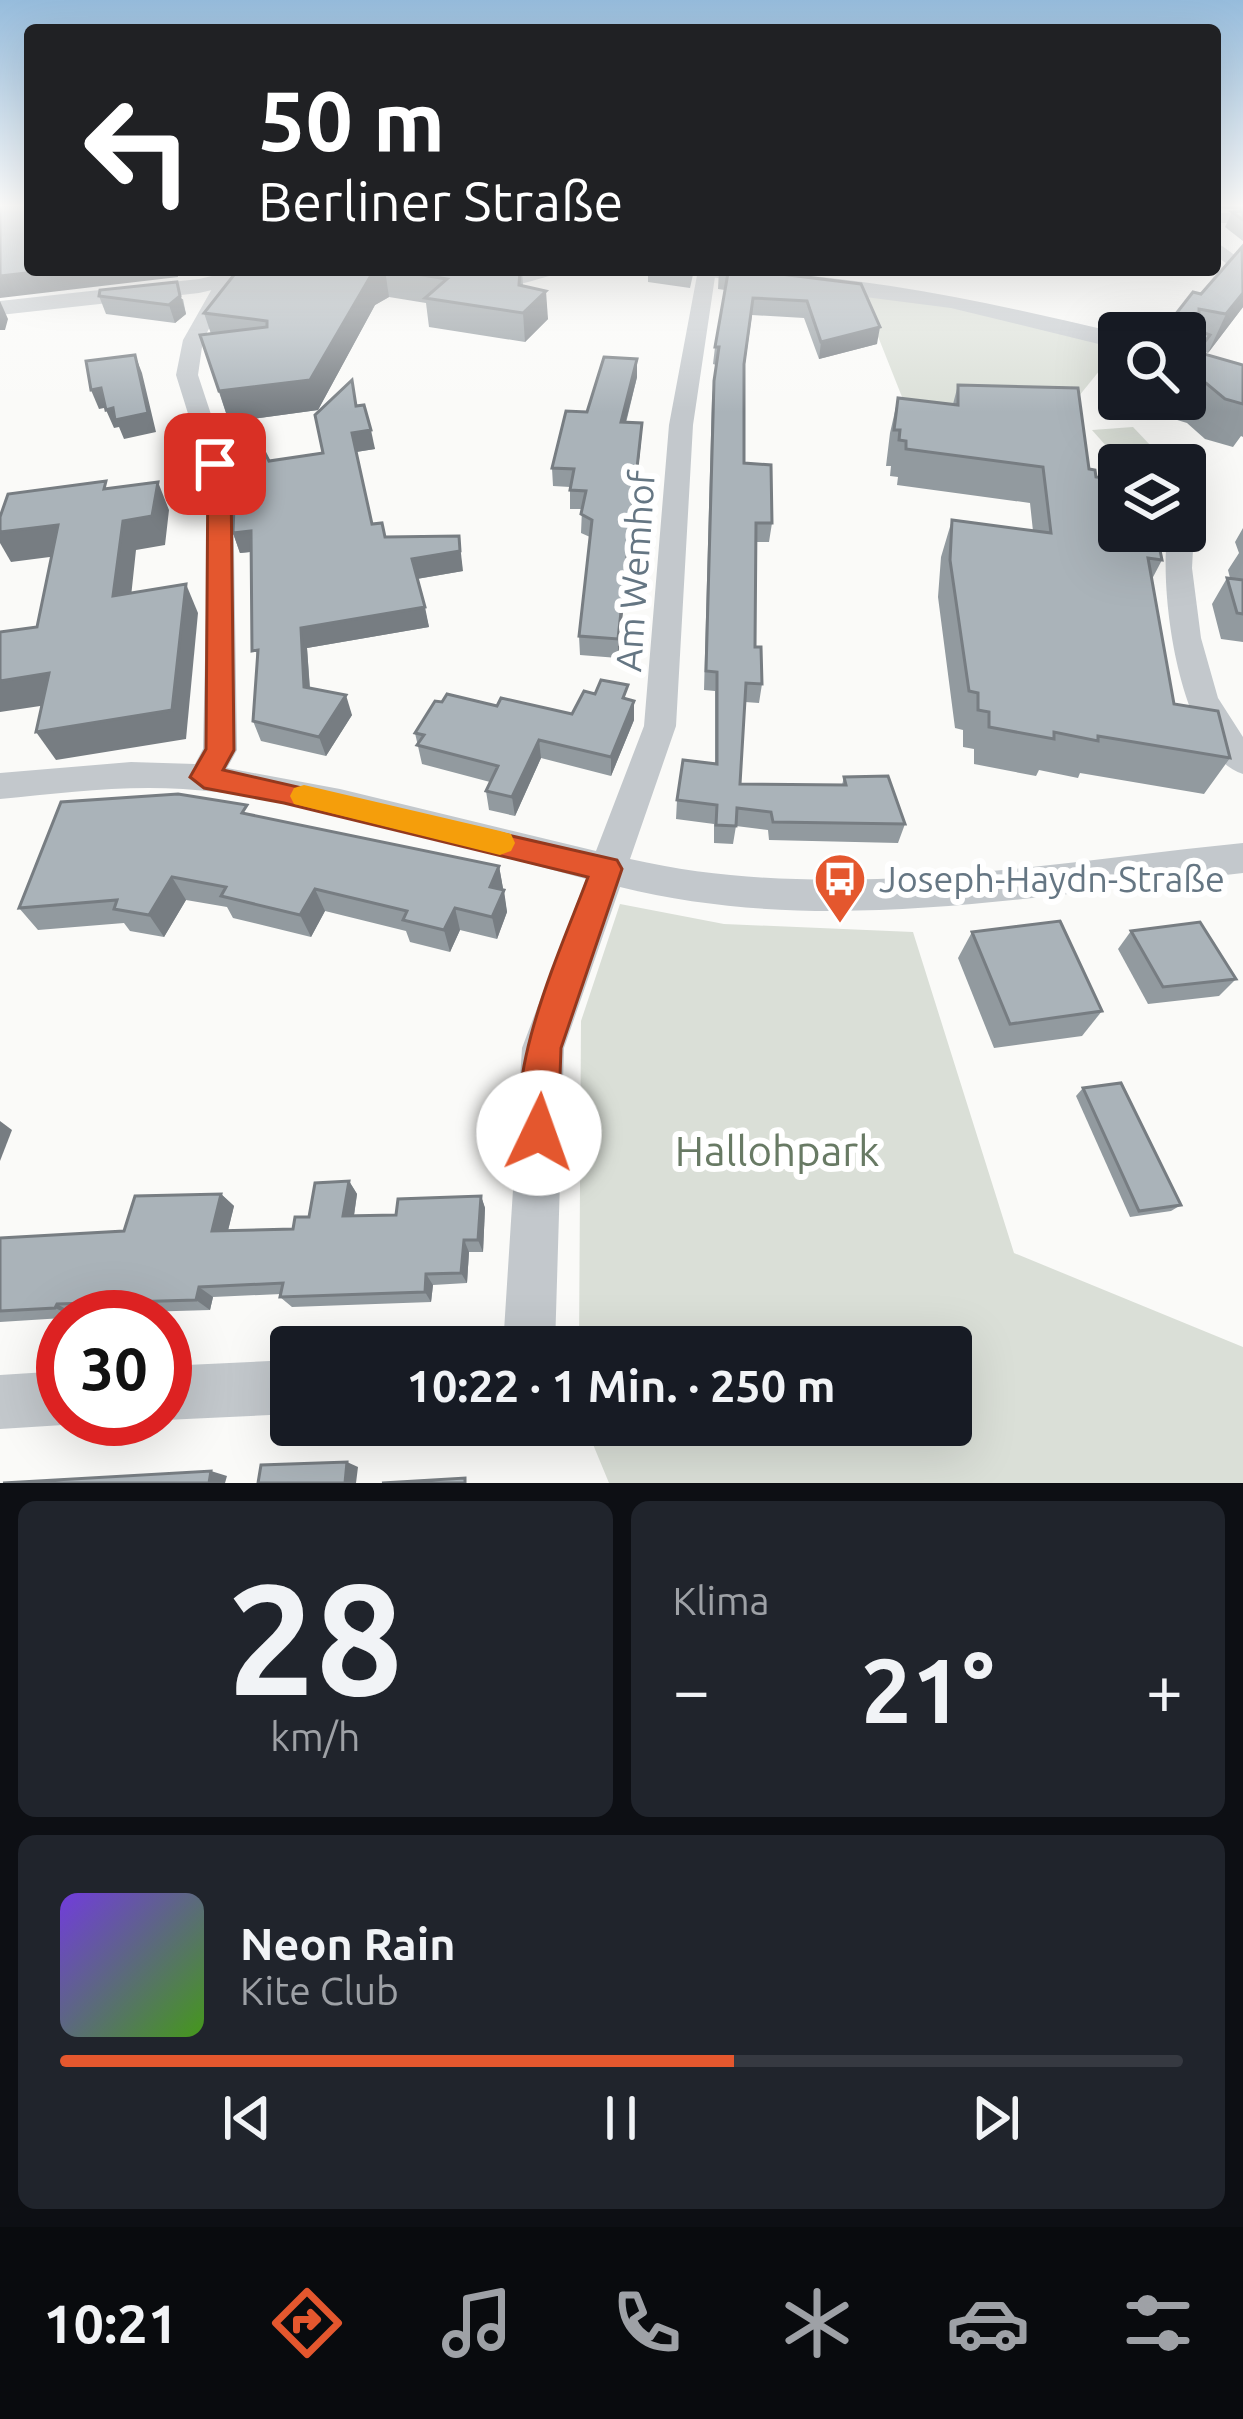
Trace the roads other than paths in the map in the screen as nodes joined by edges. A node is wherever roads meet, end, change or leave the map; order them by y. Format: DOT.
graph roads {
  1 [pos="243,276"];
  2 [pos="519,276"];
  3 [pos="707,276"];
  4 [pos="757,276"];
  5 [pos="226,280"];
  6 [pos="435,280"];
  7 [pos="0,308"];
  8 [pos="1098,336"];
  9 [pos="1175,552"];
  10 [pos="1243,761"];
  11 [pos="204,777"];
  12 [pos="0,786"];
  13 [pos="1243,858"];
  14 [pos="606,869"];
  15 [pos="530,1326"];
  16 [pos="270,1388"];
  17 [pos="192,1392"];
  18 [pos="36,1400"];
  19 [pos="0,1402"];
  1 -- 5 [label="street"];
  2 -- 6 [label="street"];
  3 -- 14 [label="street, Am Wemhof"];
  4 -- 8 [label="street"];
  5 -- 7 [label="street"];
  5 -- 11 [label="street"];
  9 -- 10 [label="street"];
  11 -- 12 [label="street"];
  11 -- 14 [label="street"];
  13 -- 14 [label="street"];
  14 -- 15 [label="street, Am Wemhof"];
  16 -- 17 [label="street"];
  18 -- 19 [label="street"];
}
